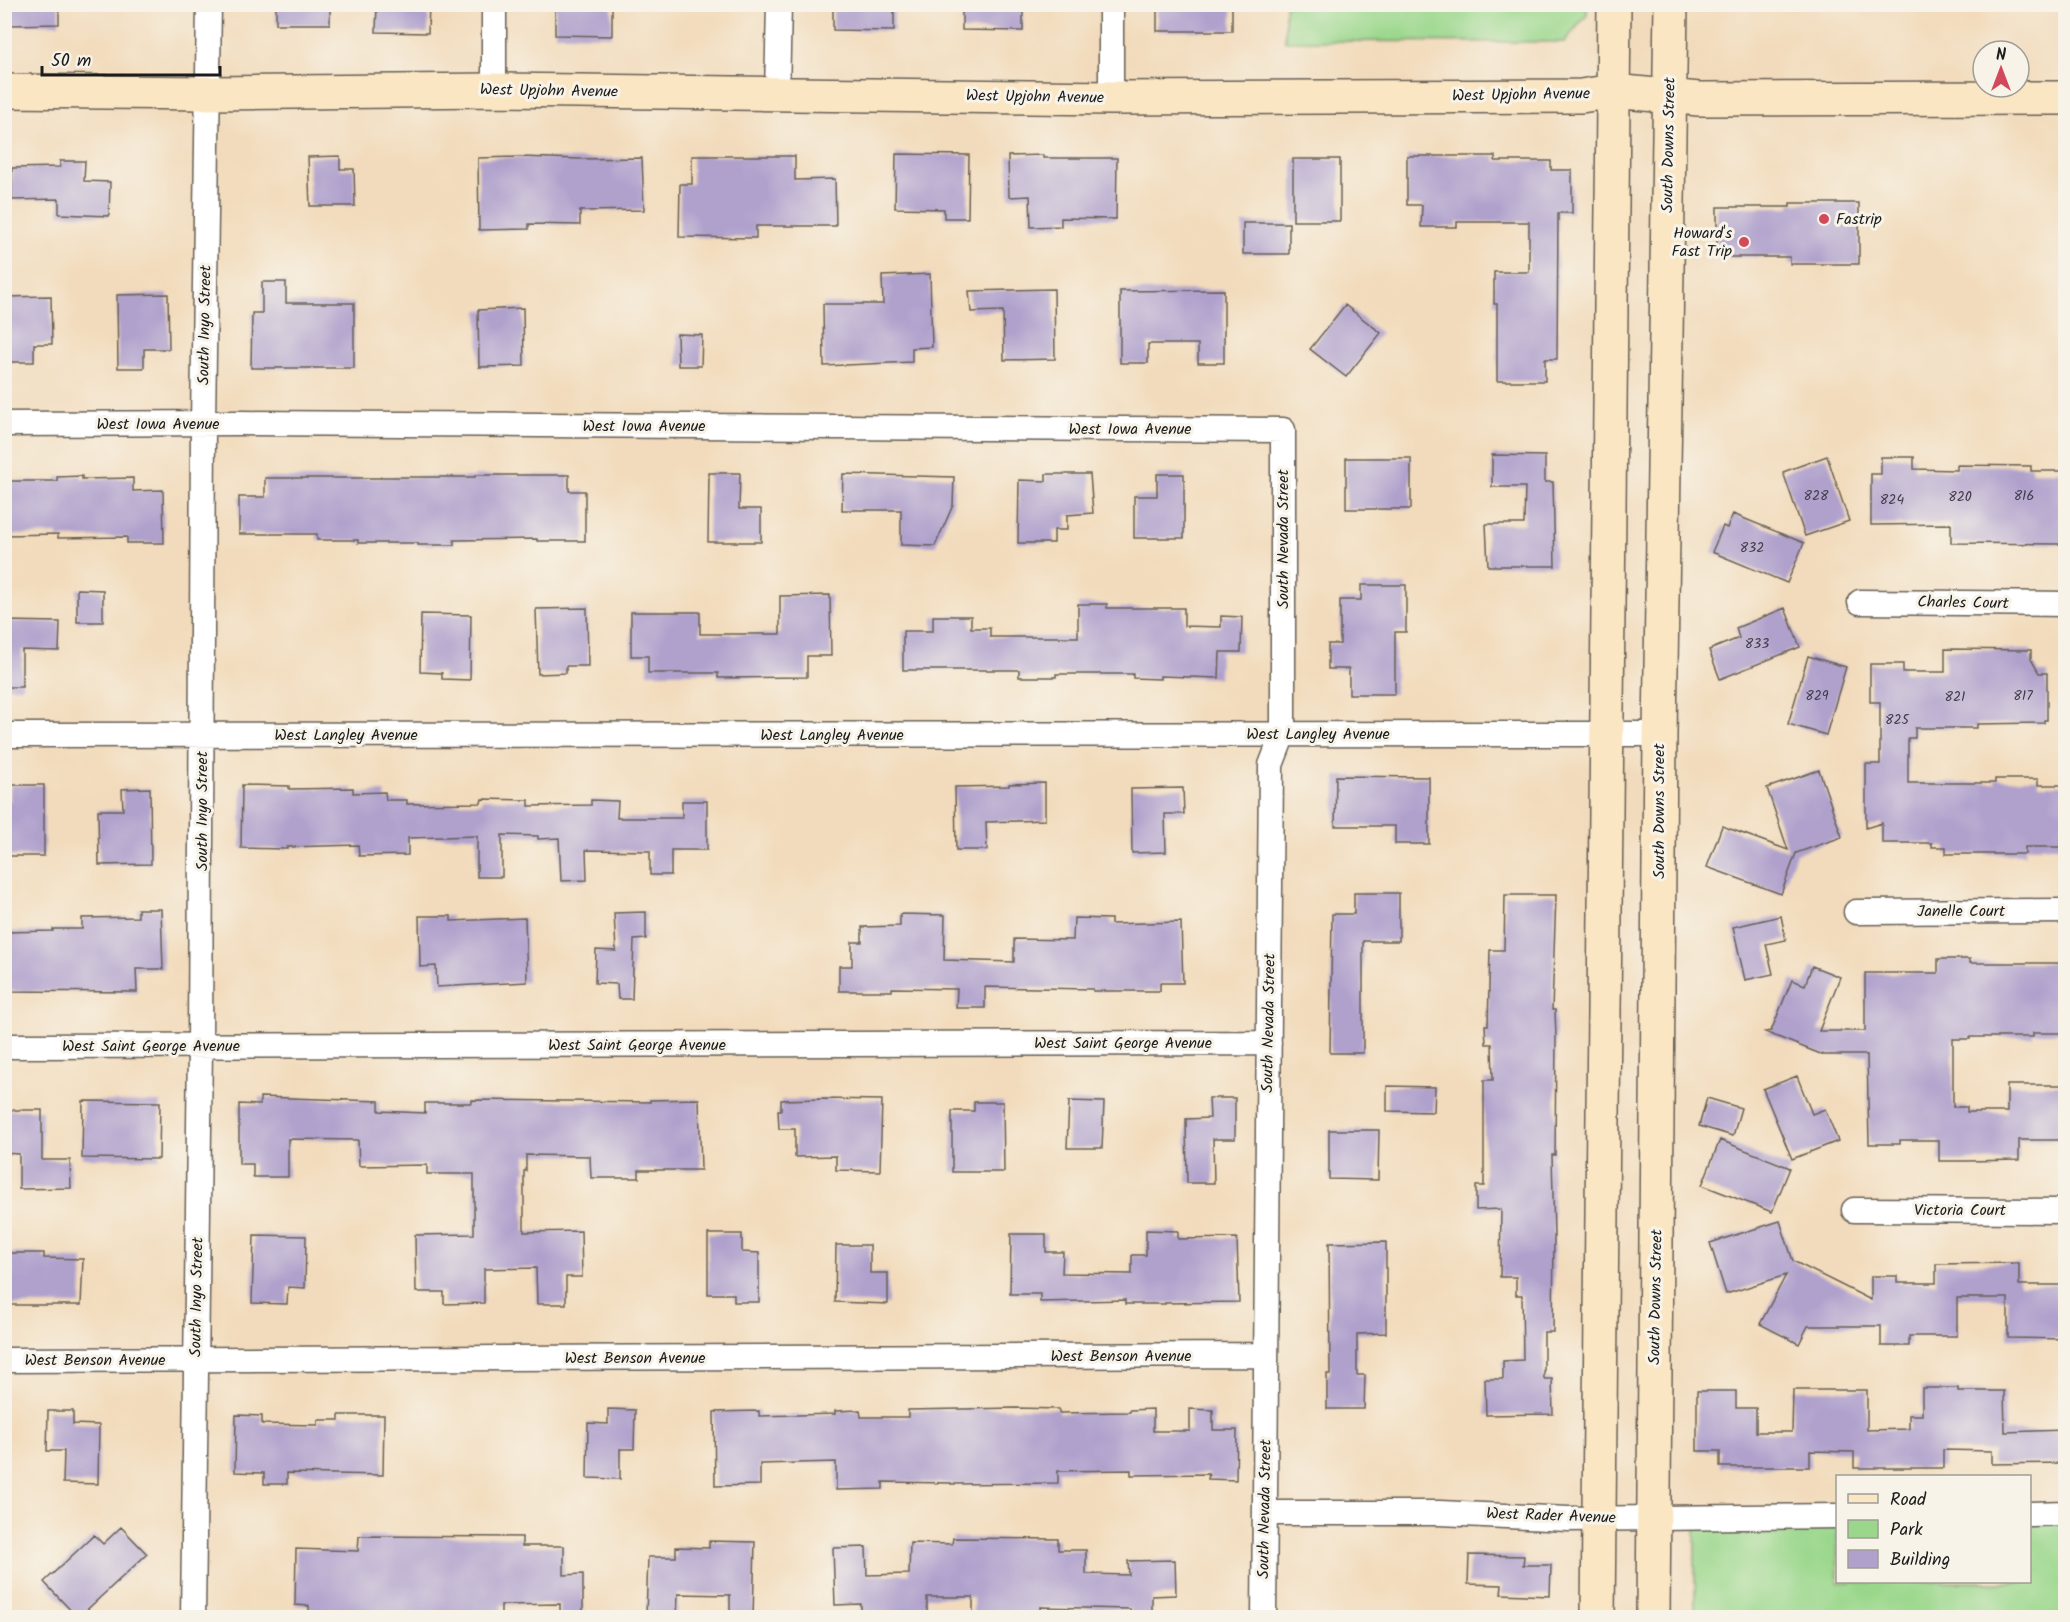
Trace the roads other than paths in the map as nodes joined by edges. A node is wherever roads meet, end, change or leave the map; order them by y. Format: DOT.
graph roads {
  1 [pos="209,4"];
  2 [pos="494,4"];
  3 [pos="779,4"];
  4 [pos="1111,4"];
  5 [pos="1614,4"];
  6 [pos="1671,4"];
  7 [pos="494,90"];
  8 [pos="4,91"];
  9 [pos="1613,91"];
  10 [pos="208,93"];
  11 [pos="777,94"];
  12 [pos="1671,95"];
  13 [pos="1111,98"];
  14 [pos="2066,98"];
  15 [pos="203,423"];
  16 [pos="4,424"];
  17 [pos="1283,430"];
  18 [pos="1860,602"];
  19 [pos="2066,604"];
  20 [pos="1608,733"];
  21 [pos="1283,734"];
  22 [pos="1660,734"];
  23 [pos="4,735"];
  24 [pos="202,735"];
  25 [pos="2066,911"];
  26 [pos="1856,912"];
  27 [pos="1269,1043"];
  28 [pos="4,1046"];
  29 [pos="200,1046"];
  30 [pos="1854,1210"];
  31 [pos="2066,1211"];
  32 [pos="1266,1354"];
  33 [pos="4,1360"];
  34 [pos="196,1360"];
  35 [pos="1265,1513"];
  36 [pos="2066,1513"];
  37 [pos="2031,1514"];
  38 [pos="1836,1516"];
  39 [pos="1599,1518"];
  40 [pos="1654,1519"];
  41 [pos="193,1617"];
  42 [pos="1264,1617"];
  43 [pos="1598,1617"];
  44 [pos="1653,1617"];
  1 -- 10 [label="street, South Inyo Street"];
  2 -- 7 [label="street"];
  3 -- 11 [label="street"];
  4 -- 13 [label="street"];
  5 -- 9 [label="main road"];
  6 -- 12 [label="main road, South Downs Street"];
  7 -- 10 [label="main road, West Upjohn Avenue"];
  7 -- 11 [label="main road, West Upjohn Avenue"];
  8 -- 10 [label="main road, West Upjohn Avenue"];
  9 -- 12 [label="main road, West Upjohn Avenue"];
  9 -- 13 [label="main road, West Upjohn Avenue"];
  9 -- 20 [label="main road"];
  10 -- 15 [label="street, South Inyo Street"];
  11 -- 13 [label="main road, West Upjohn Avenue"];
  12 -- 14 [label="main road, West Upjohn Avenue"];
  12 -- 22 [label="main road, South Downs Street"];
  15 -- 16 [label="street, West Iowa Avenue"];
  15 -- 17 [label="street, West Iowa Avenue"];
  15 -- 24 [label="street, South Inyo Street"];
  17 -- 21 [label="street, South Nevada Street"];
  18 -- 19 [label="street, Charles Court"];
  20 -- 21 [label="street, West Langley Avenue"];
  20 -- 22 [label="street, West Langley Avenue"];
  20 -- 39 [label="main road"];
  21 -- 24 [label="street, West Langley Avenue"];
  21 -- 27 [label="street, South Nevada Street"];
  22 -- 40 [label="main road, South Downs Street"];
  23 -- 24 [label="street, West Langley Avenue"];
  24 -- 29 [label="street, South Inyo Street"];
  25 -- 26 [label="street, Janelle Court"];
  27 -- 29 [label="street, West Saint George Avenue"];
  27 -- 32 [label="street, South Nevada Street"];
  28 -- 29 [label="street, West Saint George Avenue"];
  29 -- 34 [label="street, South Inyo Street"];
  30 -- 31 [label="street, Victoria Court"];
  32 -- 34 [label="street, West Benson Avenue"];
  32 -- 35 [label="street, South Nevada Street"];
  33 -- 34 [label="street, West Benson Avenue"];
  34 -- 41 [label="street, South Inyo Street"];
  35 -- 39 [label="street, West Rader Avenue"];
  35 -- 42 [label="street, South Nevada Street"];
  36 -- 37 [label="street"];
  38 -- 40 [label="street, West Rader Avenue"];
  39 -- 40 [label="street, West Rader Avenue"];
  39 -- 43 [label="main road"];
  40 -- 44 [label="main road, South Downs Street"];
}
